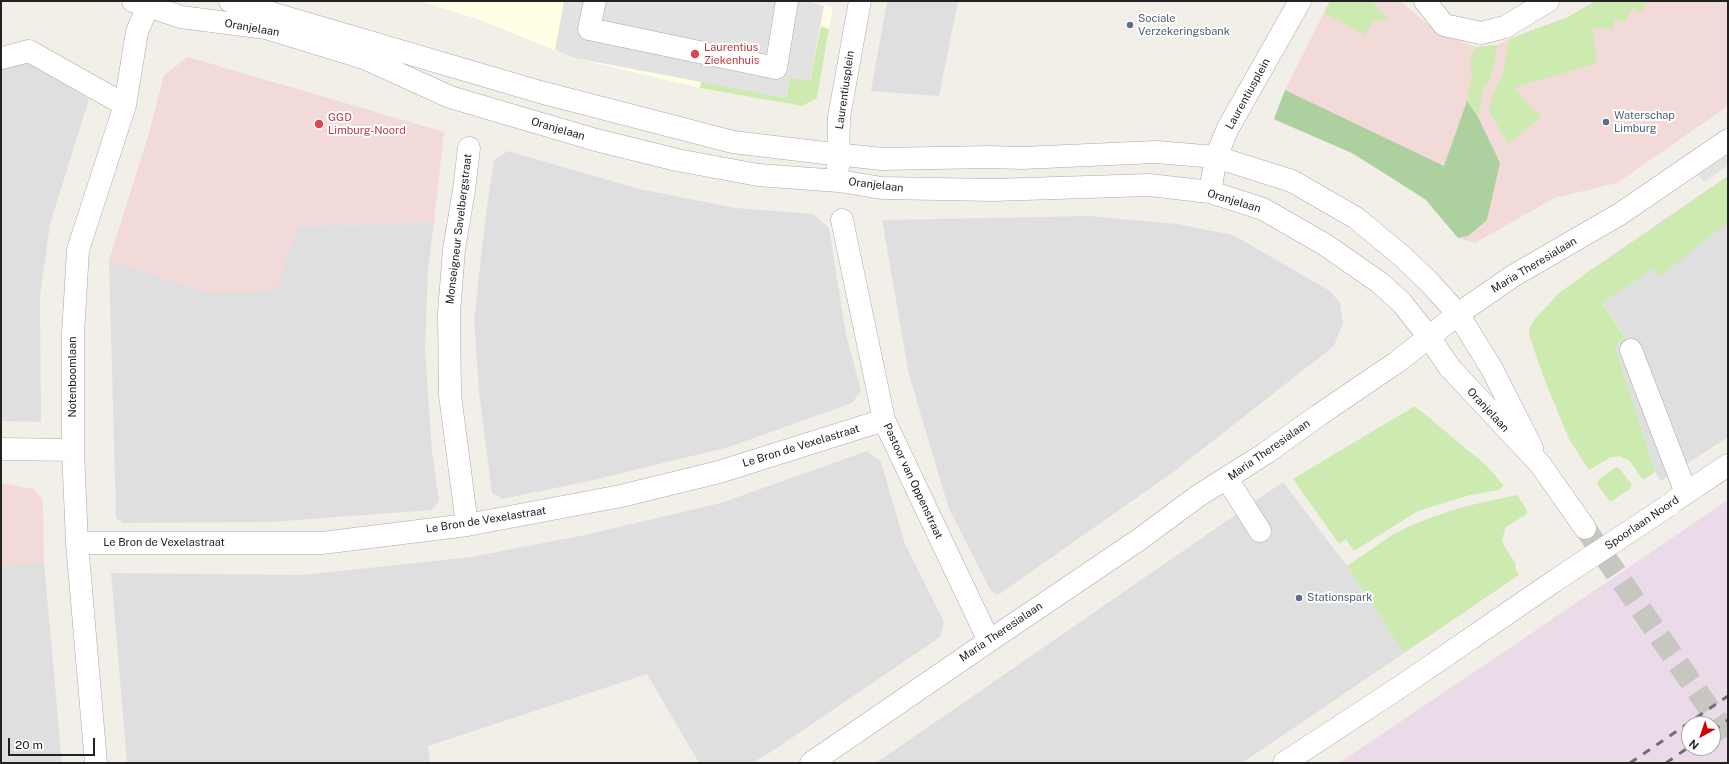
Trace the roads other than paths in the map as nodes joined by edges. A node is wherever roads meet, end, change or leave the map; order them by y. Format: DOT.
graph roads {
  1 [pos="230,1"];
  2 [pos="595,1"];
  3 [pos="787,1"];
  4 [pos="1300,1"];
  5 [pos="1425,1"];
  6 [pos="1548,1"];
  7 [pos="144,2"];
  8 [pos="857,2"];
  9 [pos="1,58"];
  10 [pos="125,105"];
  11 [pos="1728,140"];
  12 [pos="469,148"];
  13 [pos="838,154"];
  14 [pos="1216,157"];
  15 [pos="839,181"];
  16 [pos="1210,192"];
  17 [pos="842,220"];
  18 [pos="1458,314"];
  19 [pos="1429,337"];
  20 [pos="1631,350"];
  21 [pos="884,420"];
  22 [pos="1,449"];
  23 [pos="73,450"];
  24 [pos="1540,464"];
  25 [pos="1728,465"];
  26 [pos="1227,479"];
  27 [pos="1686,493"];
  28 [pos="467,525"];
  29 [pos="1585,528"];
  30 [pos="1260,531"];
  31 [pos="77,543"];
  32 [pos="989,640"];
  33 [pos="96,763"];
  34 [pos="811,763"];
  35 [pos="1284,763"];
  1 -- 13 [label="street, Oranjelaan"];
  2 -- 3 [label="street"];
  4 -- 14 [label="street, Laurentiusplein"];
  5 -- 6 [label="street"];
  7 -- 10 [label="street, Notenboomlaan"];
  7 -- 15 [label="street, Oranjelaan"];
  8 -- 13 [label="street, Laurentiusplein"];
  9 -- 10 [label="street"];
  10 -- 23 [label="street, Notenboomlaan"];
  11 -- 18 [label="street, Maria Theresialaan"];
  12 -- 28 [label="street, Monseigneur Savelbergstraat"];
  13 -- 14 [label="street, Oranjelaan"];
  13 -- 15 [label="street, Laurentiusplein"];
  14 -- 16 [label="street, Laurentiusplein"];
  14 -- 18 [label="street, Oranjelaan"];
  15 -- 16 [label="street, Oranjelaan"];
  16 -- 19 [label="street, Oranjelaan"];
  17 -- 21 [label="street, Pastoor van Oppenstraat"];
  18 -- 19 [label="street, Maria Theresialaan"];
  18 -- 24 [label="street, Oranjelaan"];
  19 -- 24 [label="street, Oranjelaan"];
  19 -- 26 [label="street, Maria Theresialaan"];
  20 -- 27 [label="street"];
  21 -- 28 [label="street, Le Bron de Vexelastraat"];
  21 -- 32 [label="street, Pastoor van Oppenstraat"];
  22 -- 23 [label="street"];
  23 -- 31 [label="street, Notenboomlaan"];
  24 -- 29 [label="street, Oranjelaan"];
  25 -- 27 [label="street, Spoorlaan Noord"];
  26 -- 30 [label="street"];
  26 -- 32 [label="street, Maria Theresialaan"];
  27 -- 35 [label="street, Spoorlaan Noord, bridge"];
  28 -- 31 [label="street, Le Bron de Vexelastraat"];
  31 -- 33 [label="street, Notenboomlaan"];
  32 -- 34 [label="street, Maria Theresialaan"];
}
